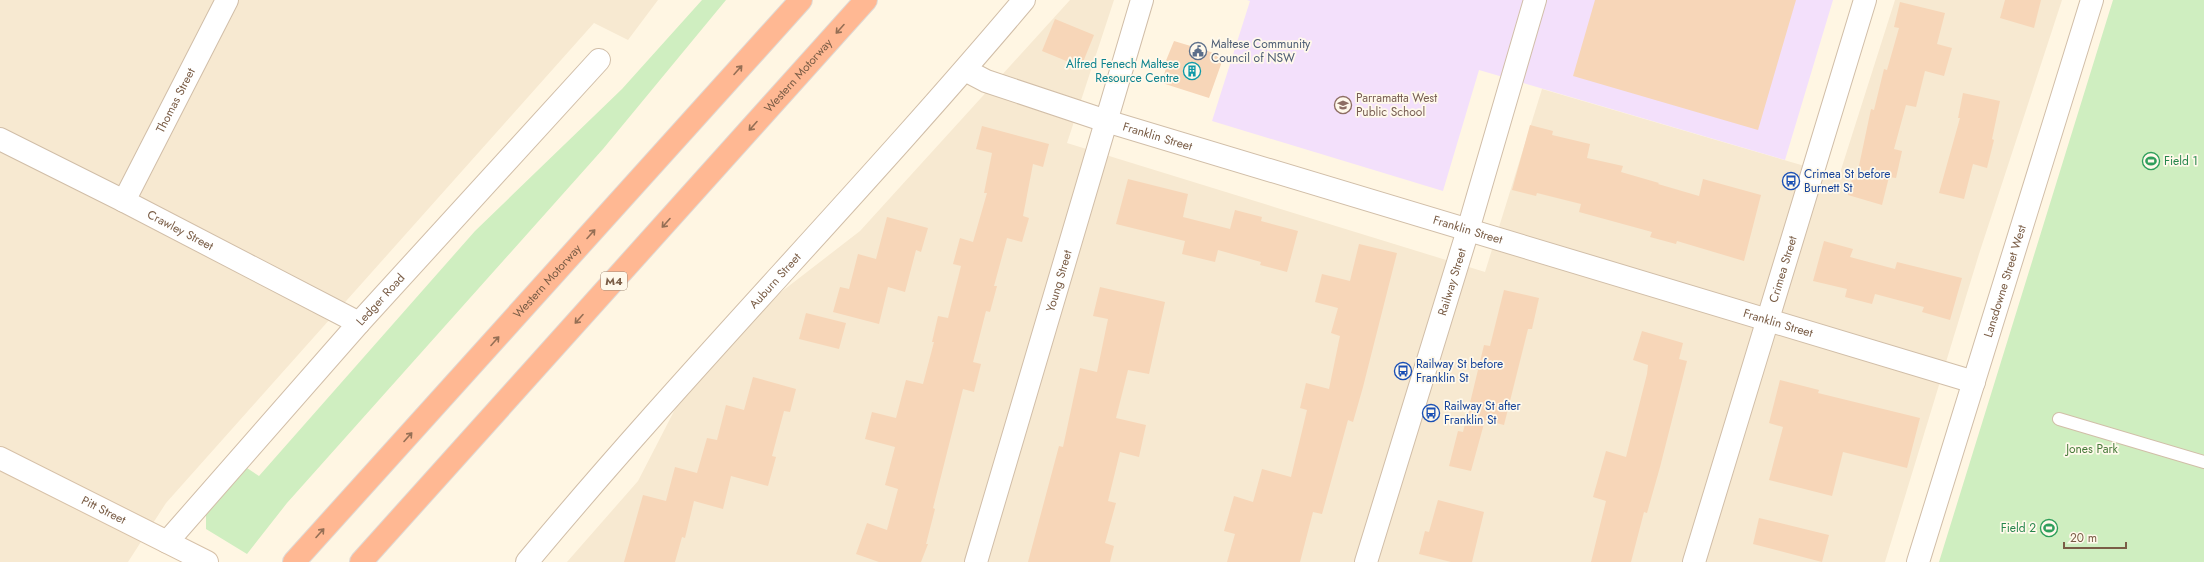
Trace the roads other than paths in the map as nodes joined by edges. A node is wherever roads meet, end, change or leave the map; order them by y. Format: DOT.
graph roads {
  1 [pos="227,0"];
  2 [pos="801,0"];
  3 [pos="866,0"];
  4 [pos="1024,0"];
  5 [pos="1142,0"];
  6 [pos="1536,0"];
  7 [pos="1865,0"];
  8 [pos="2092,0"];
  9 [pos="599,60"];
  10 [pos="964,70"];
  11 [pos="1106,121"];
  12 [pos="0,139"];
  13 [pos="124,201"];
  14 [pos="1468,230"];
  15 [pos="1766,320"];
  16 [pos="359,323"];
  17 [pos="1974,382"];
  18 [pos="2059,419"];
  19 [pos="0,458"];
  20 [pos="2204,462"];
  21 [pos="166,542"];
  22 [pos="207,562"];
  23 [pos="294,562"];
  24 [pos="361,562"];
  25 [pos="527,562"];
  26 [pos="976,562"];
  27 [pos="1366,562"];
  28 [pos="1694,562"];
  29 [pos="1918,562"];
  1 -- 13 [label="street, Thomas Street"];
  23 -- 2 [label="highway, Western Motorway, one-way"];
  3 -- 24 [label="highway, Western Motorway / M4, one-way"];
  4 -- 10 [label="street, Auburn Street"];
  5 -- 11 [label="street, Young Street"];
  6 -- 14 [label="street, Railway Street"];
  7 -- 15 [label="street, Crimea Street"];
  8 -- 17 [label="street, Lansdowne Street West"];
  9 -- 16 [label="street, Ledger Road"];
  10 -- 11 [label="street, Franklin Street"];
  10 -- 25 [label="street, Auburn Street"];
  11 -- 14 [label="street, Franklin Street"];
  11 -- 26 [label="street, Young Street"];
  12 -- 13 [label="street, Crawley Street"];
  13 -- 16 [label="street, Crawley Street"];
  14 -- 15 [label="street, Franklin Street"];
  14 -- 27 [label="street, Railway Street"];
  15 -- 17 [label="street, Franklin Street"];
  15 -- 28 [label="street, Crimea Street"];
  16 -- 21 [label="street, Ledger Road"];
  17 -- 29 [label="street, Lansdowne Street West"];
  18 -- 20 [label="lane"];
  19 -- 21 [label="street, Pitt Street"];
  21 -- 22 [label="street, Pitt Street"];
}
